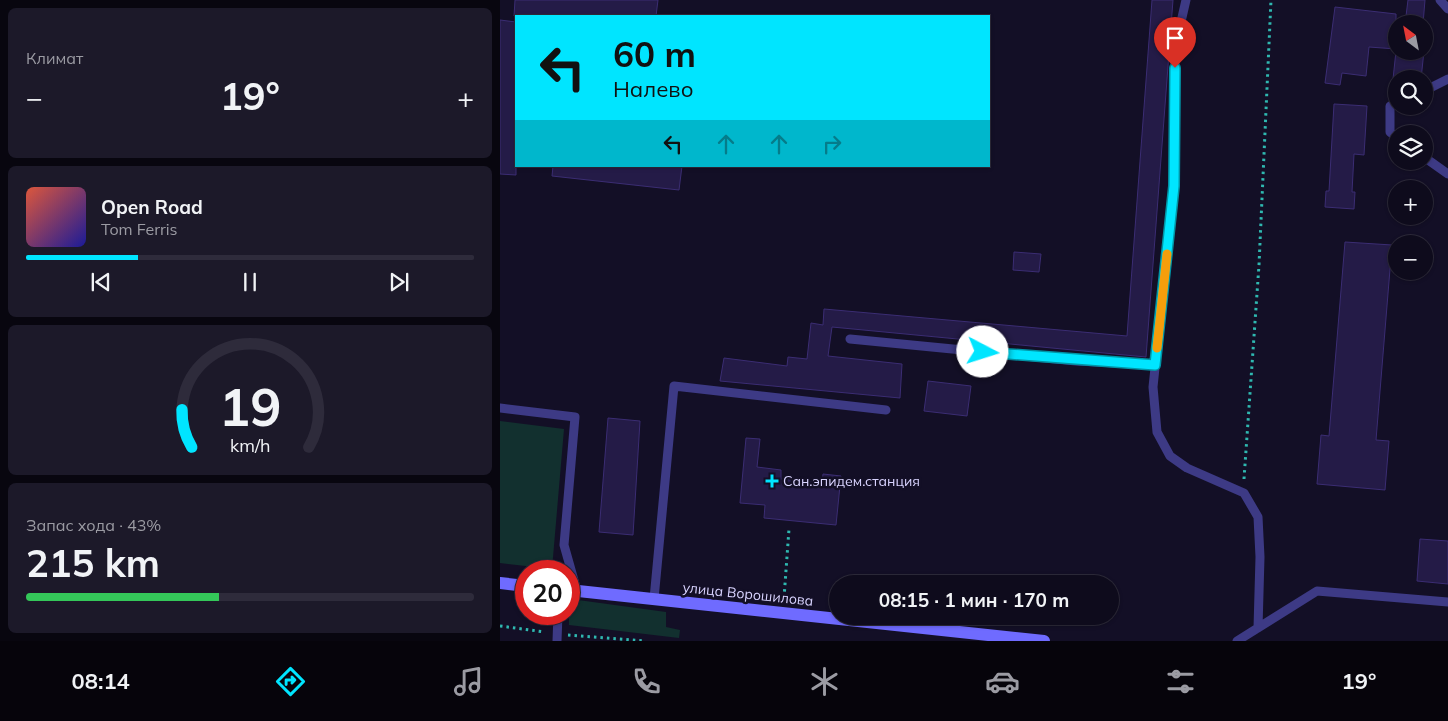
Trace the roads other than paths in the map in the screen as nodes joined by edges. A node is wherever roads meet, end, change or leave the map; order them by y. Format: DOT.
graph roads {
  1 [pos="1186,0"];
  2 [pos="1440,0"];
  3 [pos="1448,9"];
  4 [pos="1448,79"];
  5 [pos="1433,86"];
  6 [pos="1433,163"];
  7 [pos="1448,174"];
  8 [pos="850,340"];
  9 [pos="1155,365"];
  10 [pos="500,408"];
  11 [pos="886,410"];
  12 [pos="567,560"];
  13 [pos="500,583"];
  14 [pos="515,585"];
  15 [pos="580,592"];
  16 [pos="654,599"];
  17 [pos="1448,602"];
  18 [pos="1258,628"];
  19 [pos="1044,641"];
  20 [pos="1238,641"];
  1 -- 9 [label="lane"];
  2 -- 3 [label="lane"];
  4 -- 5 [label="lane"];
  6 -- 7 [label="lane"];
  8 -- 9 [label="lane"];
  9 -- 18 [label="lane"];
  10 -- 12 [label="lane"];
  11 -- 16 [label="lane"];
  13 -- 14 [label="street"];
  15 -- 16 [label="street, улица Ворошилова"];
  16 -- 19 [label="street, улица Ворошилова"];
  17 -- 18 [label="lane"];
  18 -- 20 [label="lane"];
}
